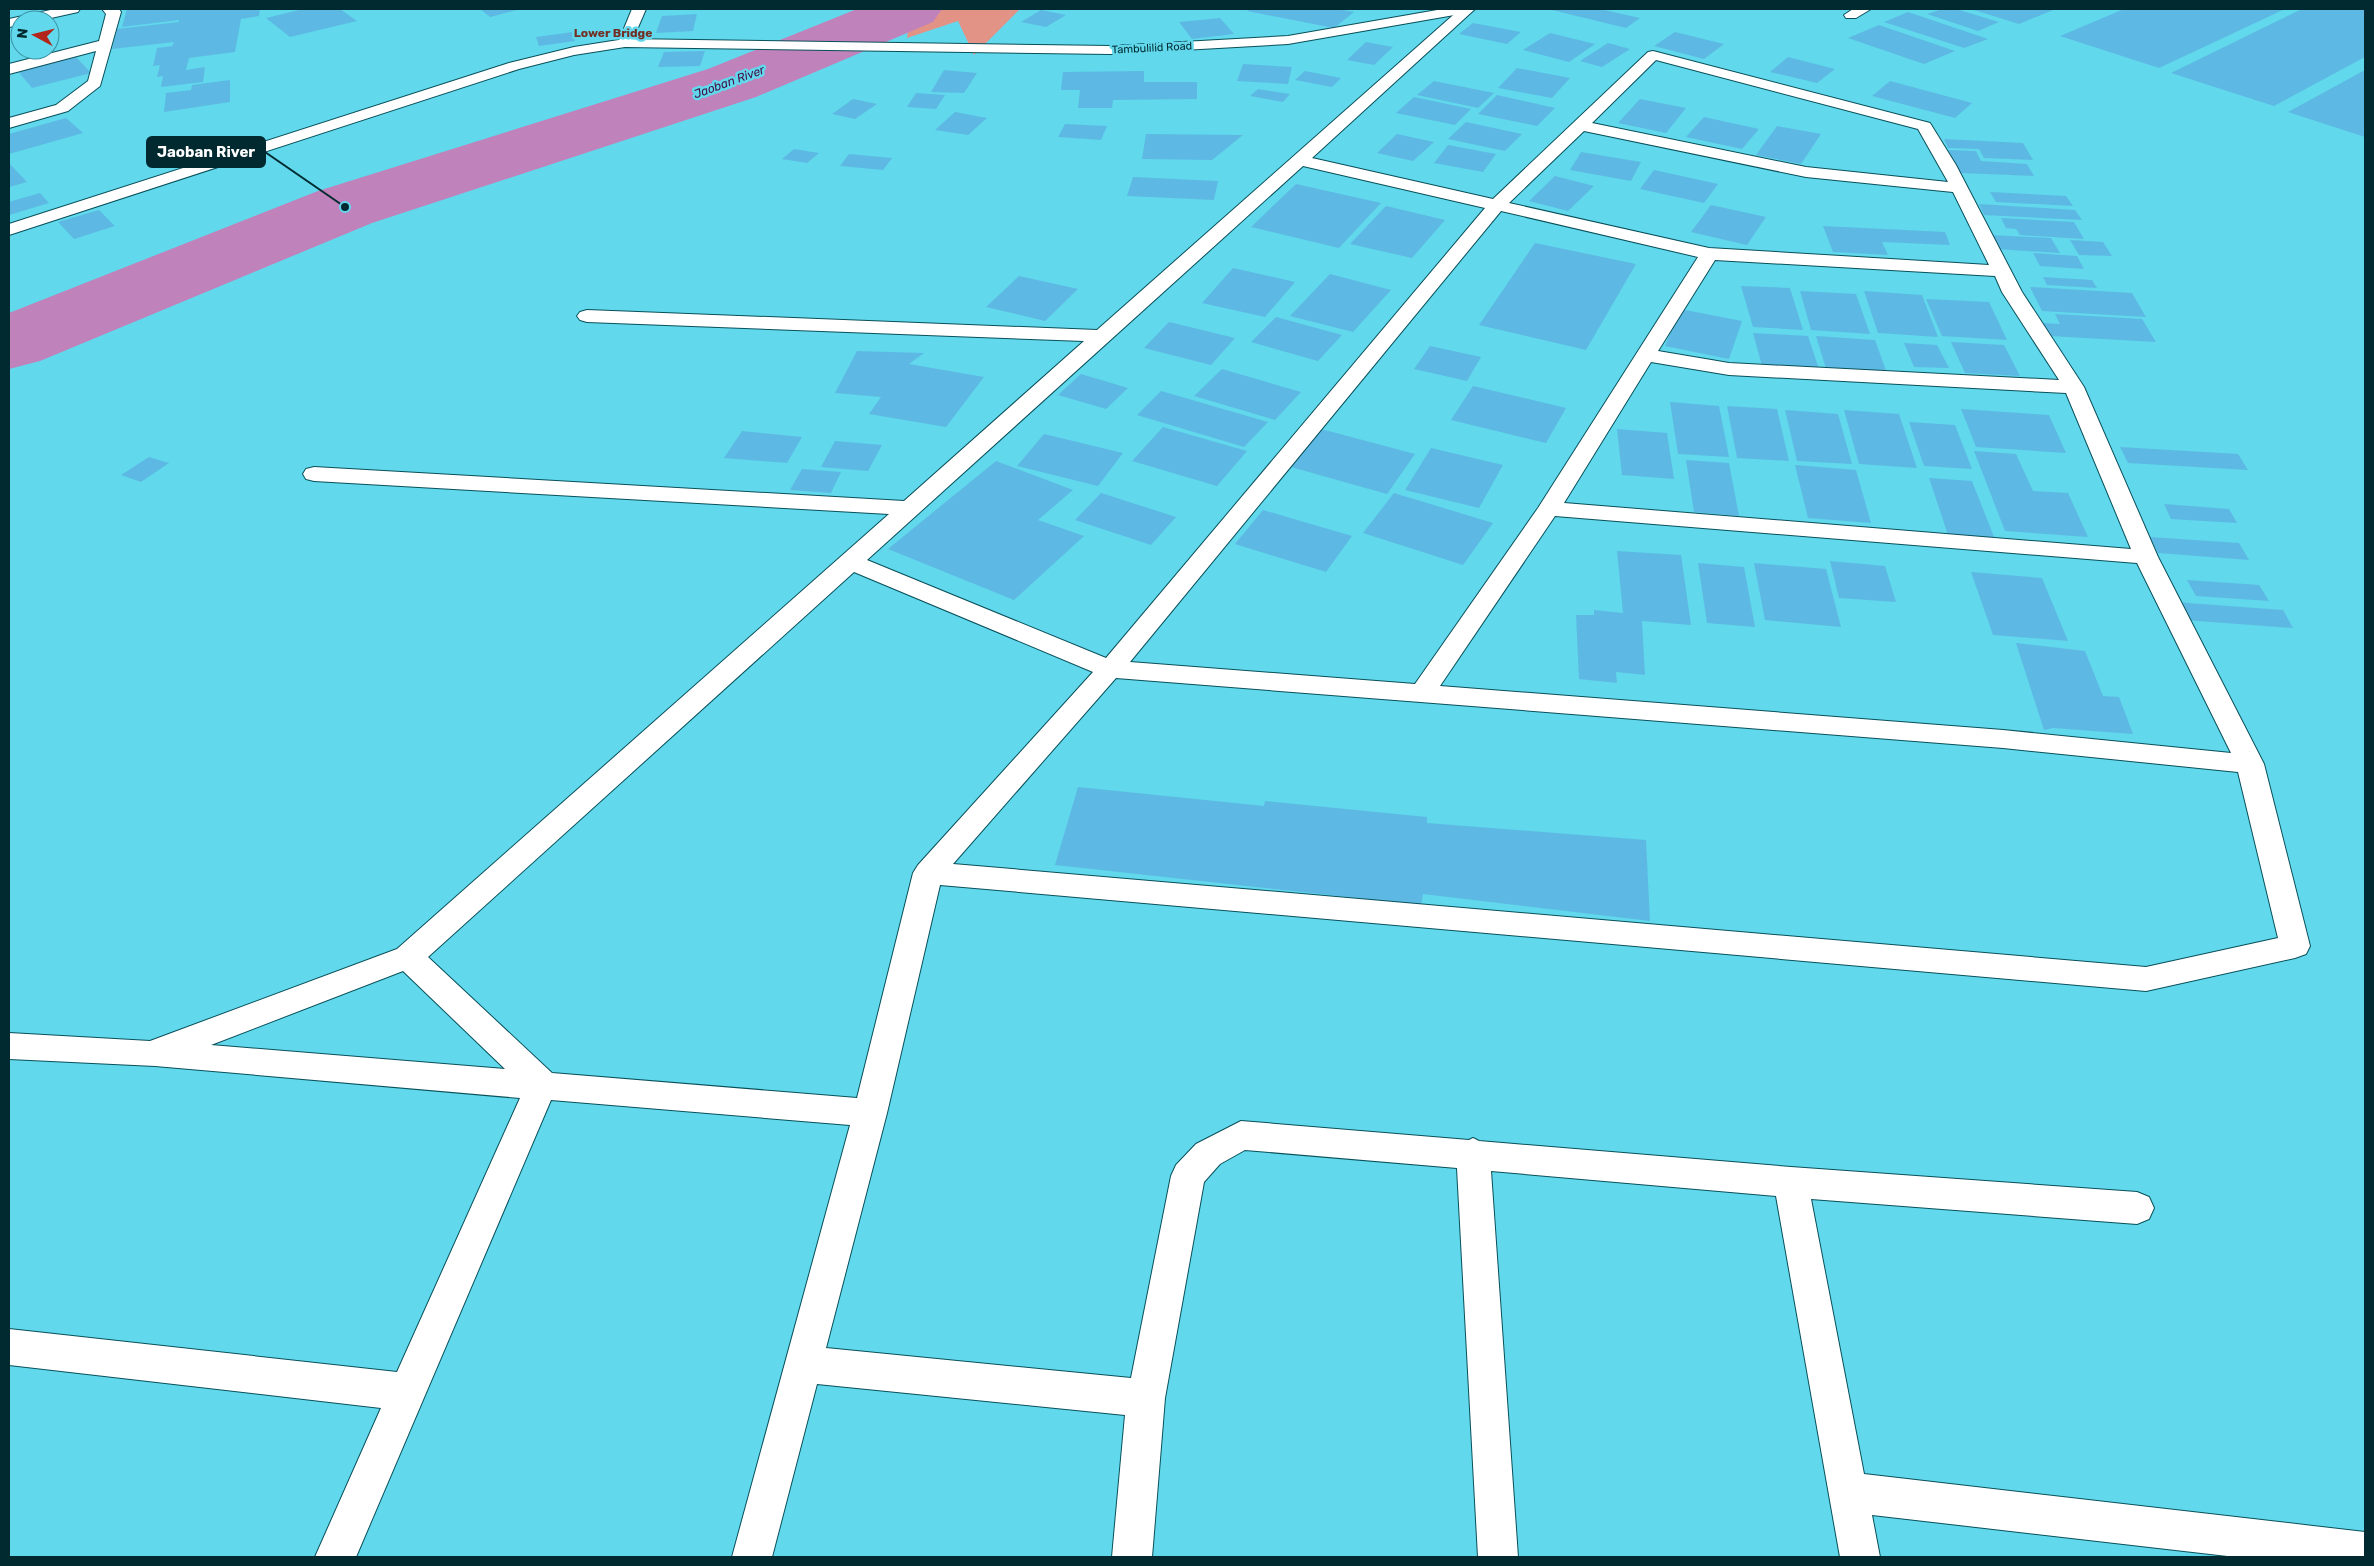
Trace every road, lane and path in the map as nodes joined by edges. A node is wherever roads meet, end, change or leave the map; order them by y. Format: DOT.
graph roads {
  1 [pos="74,9"];
  2 [pos="108,9"];
  3 [pos="639,9"];
  4 [pos="1467,9"];
  5 [pos="9,23"];
  6 [pos="105,44"];
  7 [pos="625,44"];
  8 [pos="9,69"];
  9 [pos="9,122"];
  10 [pos="1580,126"];
  11 [pos="1300,160"];
  12 [pos="1960,188"];
  13 [pos="1498,204"];
  14 [pos="9,230"];
  15 [pos="1709,254"];
  16 [pos="2003,271"];
  17 [pos="587,316"];
  18 [pos="1103,336"];
  19 [pos="1646,355"];
  20 [pos="2074,387"];
  21 [pos="314,474"];
  22 [pos="911,508"];
  23 [pos="1549,509"];
  24 [pos="2146,557"];
  25 [pos="851,562"];
  26 [pos="1110,669"];
  27 [pos="1423,692"];
  28 [pos="2250,764"];
  29 [pos="928,873"];
  30 [pos="408,957"];
  31 [pos="9,1046"];
  32 [pos="151,1054"];
  33 [pos="542,1084"];
  34 [pos="870,1112"];
  35 [pos="1473,1153"];
  36 [pos="1791,1182"];
  37 [pos="2137,1208"];
  38 [pos="9,1348"];
  39 [pos="803,1364"];
  40 [pos="407,1392"];
  41 [pos="1146,1398"];
  42 [pos="1848,1492"];
  43 [pos="2365,1552"];
  44 [pos="335,1557"];
  45 [pos="752,1557"];
  46 [pos="1132,1557"];
  47 [pos="1498,1557"];
  48 [pos="1860,1557"];
  1 -- 5 [label="street"];
  2 -- 6 [label="street"];
  3 -- 7 [label="street"];
  4 -- 7 [label="street, Tambulilid Road"];
  4 -- 11 [label="street"];
  6 -- 8 [label="street"];
  6 -- 9 [label="street"];
  7 -- 14 [label="street, Tambulilid Road"];
  10 -- 12 [label="street"];
  10 -- 12 [label="street"];
  10 -- 13 [label="street"];
  11 -- 13 [label="street"];
  11 -- 18 [label="street"];
  12 -- 16 [label="street"];
  13 -- 15 [label="street"];
  13 -- 26 [label="street"];
  15 -- 16 [label="street"];
  15 -- 19 [label="street"];
  16 -- 20 [label="street"];
  17 -- 18 [label="street"];
  18 -- 22 [label="street"];
  19 -- 20 [label="street"];
  19 -- 23 [label="street"];
  20 -- 24 [label="street"];
  21 -- 22 [label="street"];
  22 -- 25 [label="street"];
  23 -- 24 [label="street"];
  23 -- 27 [label="street"];
  24 -- 28 [label="street"];
  25 -- 26 [label="street"];
  25 -- 30 [label="street"];
  26 -- 27 [label="street"];
  26 -- 29 [label="street"];
  27 -- 28 [label="street"];
  28 -- 29 [label="street"];
  29 -- 34 [label="street"];
  30 -- 32 [label="street"];
  30 -- 33 [label="street"];
  31 -- 32 [label="street"];
  32 -- 33 [label="street"];
  33 -- 34 [label="street"];
  33 -- 40 [label="street"];
  34 -- 39 [label="street"];
  35 -- 36 [label="street"];
  35 -- 41 [label="street"];
  35 -- 47 [label="street"];
  36 -- 37 [label="street"];
  36 -- 42 [label="street"];
  38 -- 40 [label="street"];
  39 -- 41 [label="street"];
  39 -- 45 [label="street"];
  40 -- 44 [label="street"];
  41 -- 46 [label="street"];
  42 -- 43 [label="street"];
  42 -- 48 [label="street"];
}
